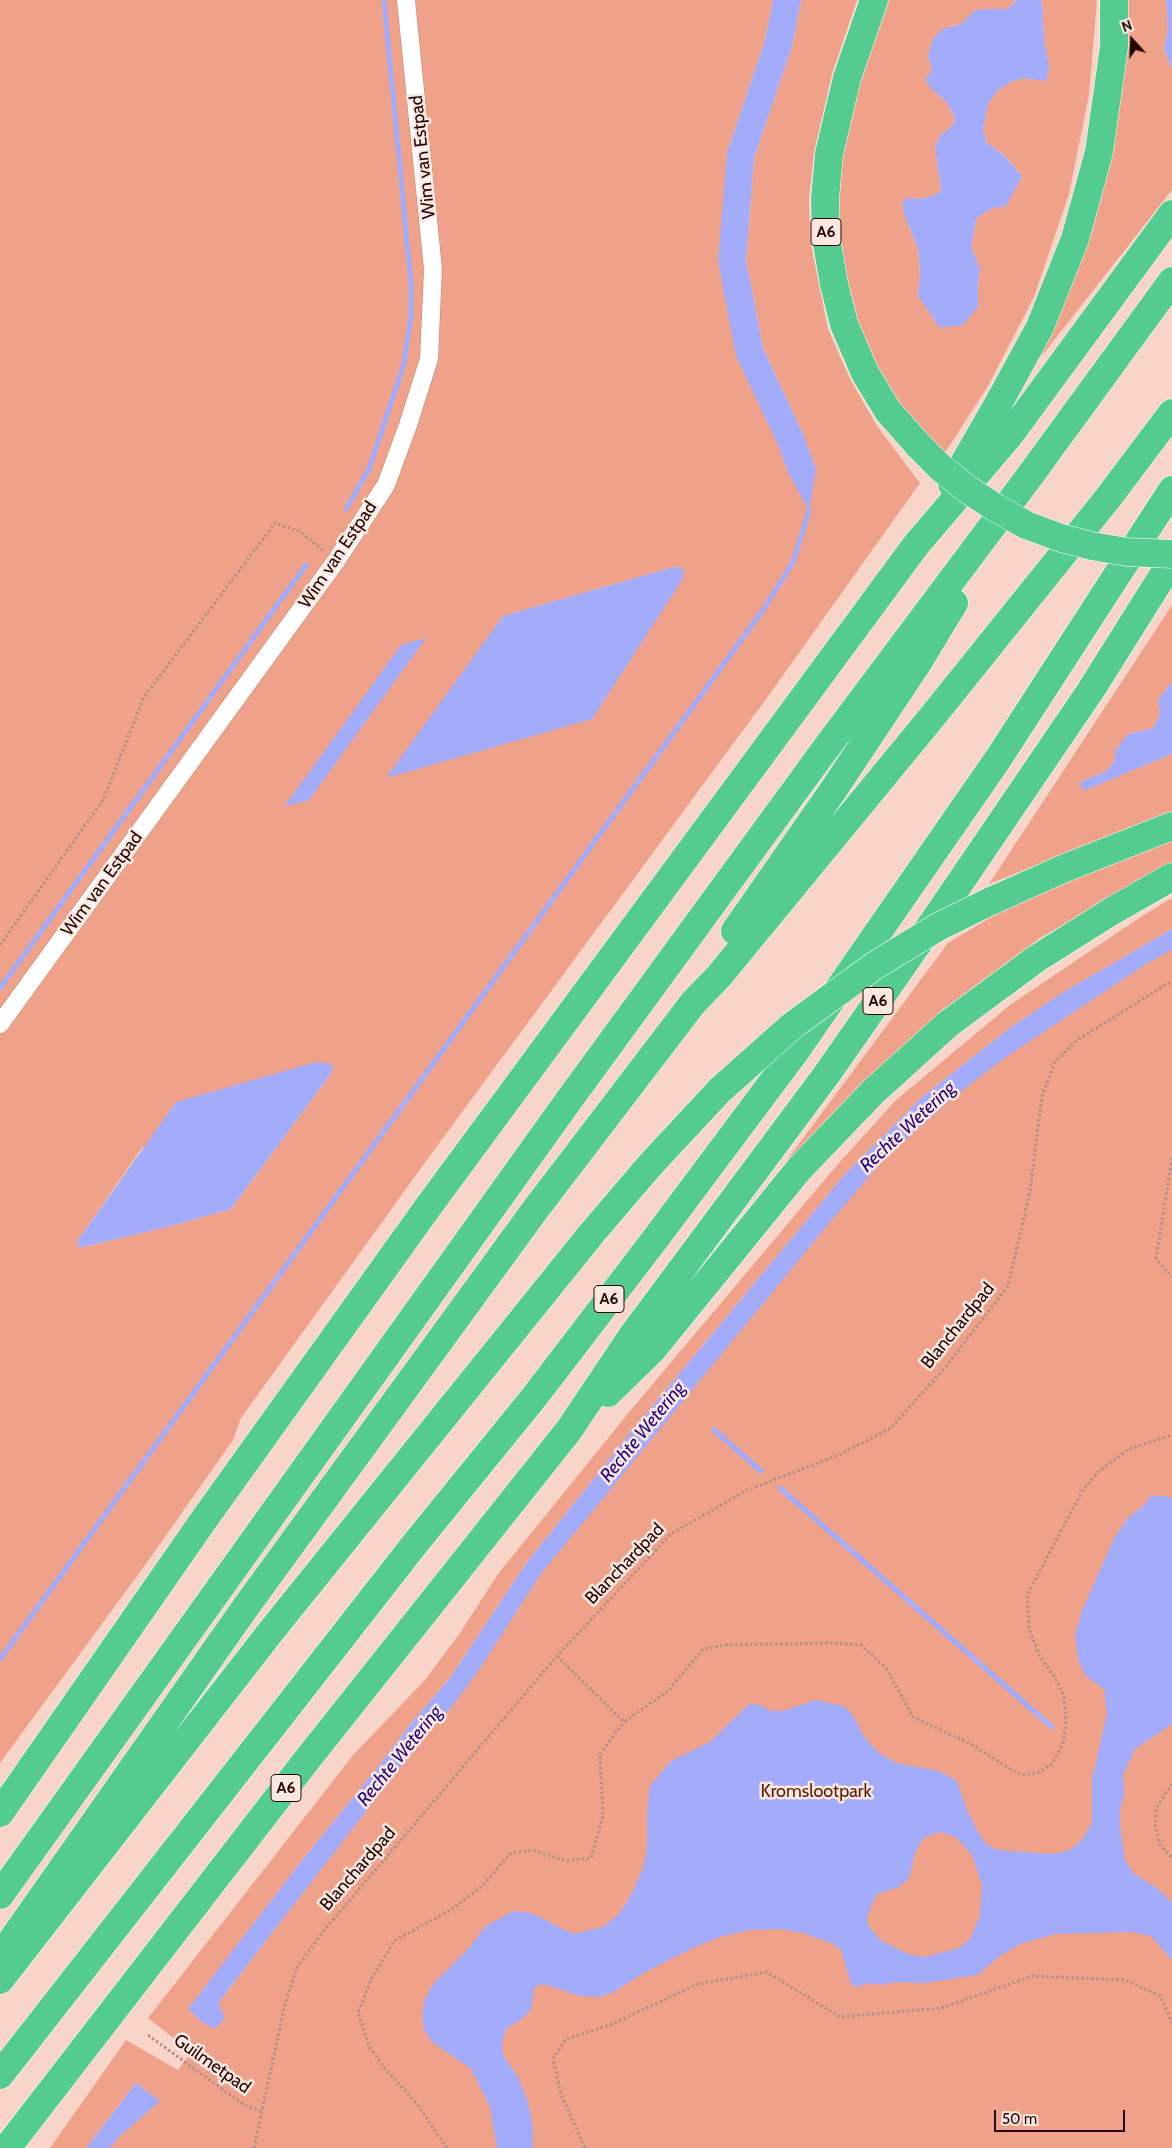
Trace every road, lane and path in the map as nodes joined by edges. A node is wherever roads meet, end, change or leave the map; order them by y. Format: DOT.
graph roads {
  1 [pos="406,0"];
  2 [pos="874,0"];
  3 [pos="1114,0"];
  4 [pos="1172,214"];
  5 [pos="1172,281"];
  6 [pos="1172,413"];
  7 [pos="1029,477"];
  8 [pos="1172,490"];
  9 [pos="916,545"];
  10 [pos="1172,554"];
  11 [pos="336,560"];
  12 [pos="1172,561"];
  13 [pos="1172,826"];
  14 [pos="1172,877"];
  15 [pos="0,945"];
  16 [pos="1172,981"];
  17 [pos="693,1003"];
  18 [pos="0,1024"];
  19 [pos="1172,1158"];
  20 [pos="1172,1278"];
  21 [pos="569,1430"];
  22 [pos="1172,1435"];
  23 [pos="557,1656"];
  24 [pos="624,1722"];
  25 [pos="1172,1784"];
  26 [pos="0,1813"];
  27 [pos="1172,1858"];
  28 [pos="0,1895"];
  29 [pos="0,1957"];
  30 [pos="0,1980"];
  31 [pos="1172,2023"];
  32 [pos="148,2035"];
  33 [pos="0,2075"];
  34 [pos="262,2111"];
  35 [pos="7,2148"];
  36 [pos="254,2148"];
  37 [pos="447,2148"];
  38 [pos="585,2148"];
  1 -- 11 [label="street, Wim van Estpad"];
  2 -- 10 [label="highway, A6, bridge"];
  3 -- 9 [label="highway"];
  4 -- 9 [label="highway"];
  5 -- 7 [label="highway"];
  6 -- 17 [label="highway"];
  7 -- 17 [label="highway"];
  7 -- 28 [label="highway"];
  8 -- 33 [label="highway, A6"];
  9 -- 26 [label="highway"];
  11 -- 15 [label="path"];
  11 -- 18 [label="street, Wim van Estpad"];
  12 -- 21 [label="highway, A6"];
  13 -- 30 [label="highway, A6, bridge"];
  14 -- 21 [label="highway, A6"];
  16 -- 23 [label="path, Blanchardpad"];
  17 -- 29 [label="highway"];
  19 -- 20 [label="path"];
  21 -- 35 [label="highway, A6"];
  22 -- 24 [label="path"];
  23 -- 24 [label="path"];
  23 -- 34 [label="path, Blanchardpad"];
  24 -- 37 [label="path"];
  25 -- 27 [label="path"];
  31 -- 38 [label="path"];
  32 -- 34 [label="path, Guilmetpad"];
  34 -- 36 [label="path, Blanchardpad"];
}
